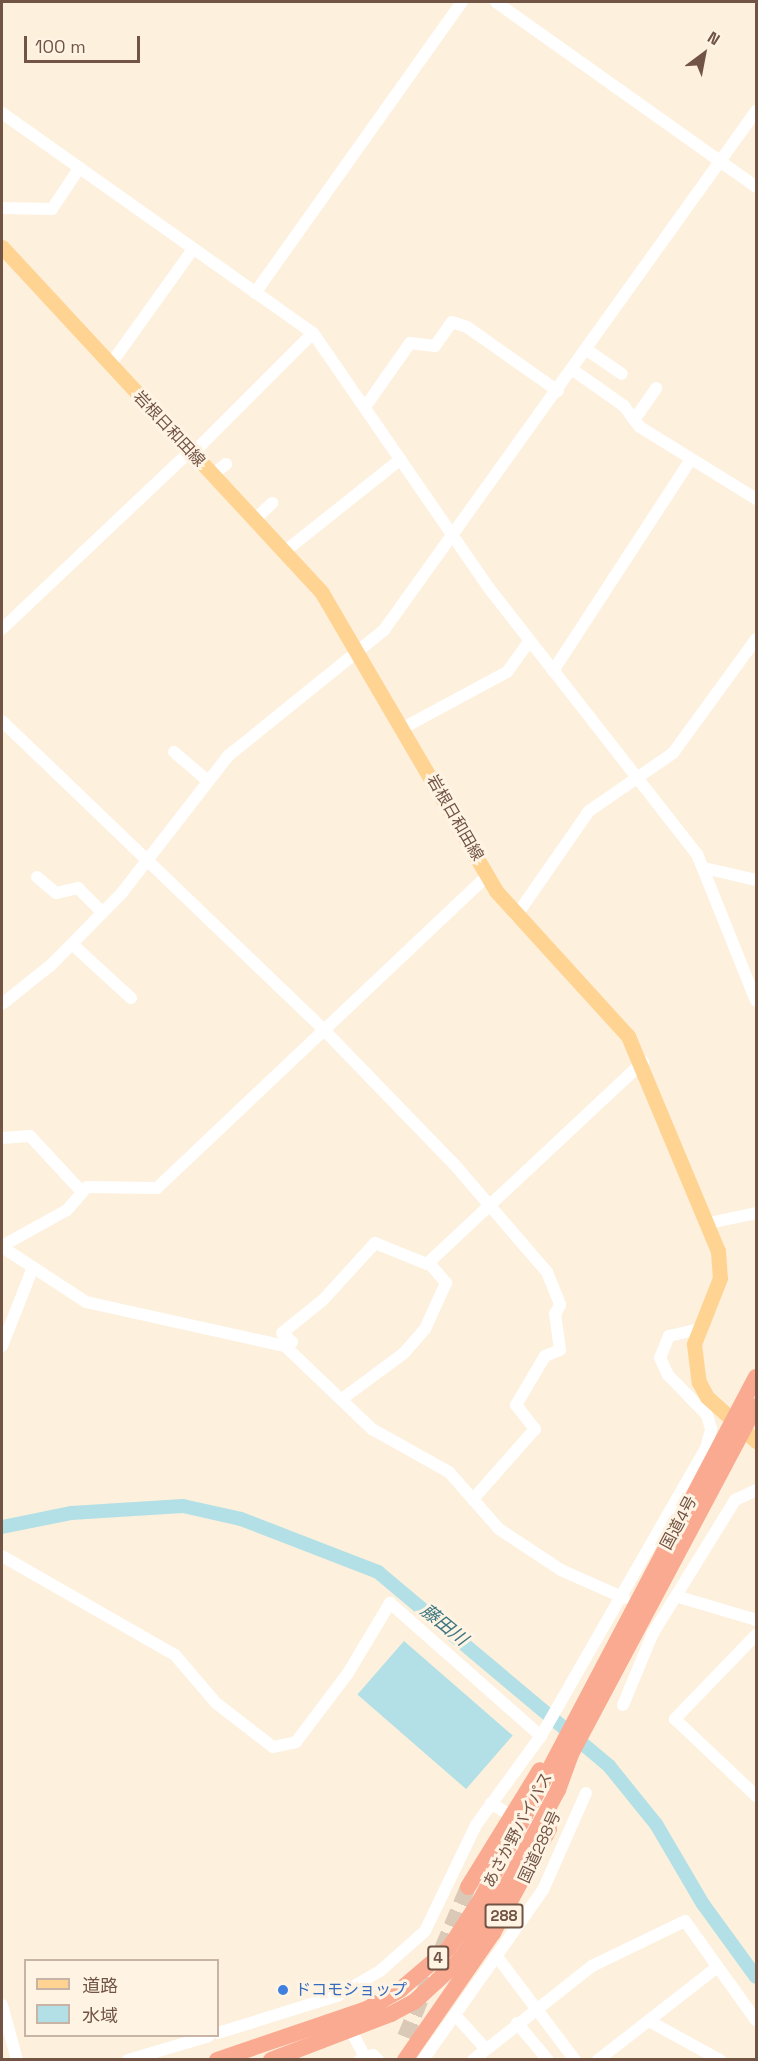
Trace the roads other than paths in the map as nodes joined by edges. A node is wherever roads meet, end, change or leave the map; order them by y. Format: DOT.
graph roads {
  1 [pos="462,2"];
  2 [pos="496,2"];
  3 [pos="756,111"];
  4 [pos="2,113"];
  5 [pos="721,161"];
  6 [pos="80,167"];
  7 [pos="756,187"];
  8 [pos="2,208"];
  9 [pos="2,247"];
  10 [pos="193,249"];
  11 [pos="255,293"];
  12 [pos="313,333"];
  13 [pos="587,350"];
  14 [pos="110,365"];
  15 [pos="573,370"];
  16 [pos="622,374"];
  17 [pos="656,388"];
  18 [pos="558,391"];
  19 [pos="365,407"];
  20 [pos="634,420"];
  21 [pos="191,453"];
  22 [pos="401,459"];
  23 [pos="691,459"];
  24 [pos="226,465"];
  25 [pos="212,475"];
  26 [pos="756,499"];
  27 [pos="272,503"];
  28 [pos="254,520"];
  29 [pos="455,538"];
  30 [pos="284,552"];
  31 [pos="2,629"];
  32 [pos="756,639"];
  33 [pos="529,642"];
  34 [pos="361,652"];
  35 [pos="553,671"];
  36 [pos="2,721"];
  37 [pos="403,728"];
  38 [pos="174,752"];
  39 [pos="642,779"];
  40 [pos="208,781"];
  41 [pos="147,863"];
  42 [pos="704,868"];
  43 [pos="487,876"];
  44 [pos="37,877"];
  45 [pos="756,880"];
  46 [pos="103,913"];
  47 [pos="516,916"];
  48 [pos="72,944"];
  49 [pos="131,998"];
  50 [pos="756,1001"];
  51 [pos="2,1004"];
  52 [pos="322,1029"];
  53 [pos="643,1062"];
  54 [pos="2,1138"];
  55 [pos="82,1192"];
  56 [pos="489,1204"];
  57 [pos="756,1213"];
  58 [pos="709,1223"];
  59 [pos="2,1246"];
  60 [pos="429,1263"];
  61 [pos="32,1270"];
  62 [pos="699,1329"];
  63 [pos="2,1346"];
  64 [pos="285,1346"];
  65 [pos="756,1377"];
  66 [pos="342,1399"];
  67 [pos="756,1406"];
  68 [pos="744,1431"];
  69 [pos="756,1490"];
  70 [pos="472,1499"];
  71 [pos="2,1556"];
  72 [pos="678,1597"];
  73 [pos="624,1598"];
  74 [pos="756,1620"];
  75 [pos="756,1635"];
  76 [pos="606,1675"];
  77 [pos="623,1705"];
  78 [pos="582,1708"];
  79 [pos="558,1745"];
  80 [pos="586,1793"];
  81 [pos="756,1796"];
  82 [pos="491,1803"];
  83 [pos="505,1812"];
  84 [pos="554,1835"];
  85 [pos="566,1848"];
  86 [pos="468,1887"];
  87 [pos="498,1958"];
  88 [pos="716,1968"];
  89 [pos="337,1996"];
  90 [pos="2,2005"];
  91 [pos="537,2007"];
  92 [pos="342,2010"];
  93 [pos="456,2016"];
  94 [pos="756,2020"];
  95 [pos="649,2021"];
  96 [pos="517,2023"];
  97 [pos="219,2033"];
  98 [pos="353,2034"];
  99 [pos="206,2037"];
  100 [pos="405,2037"];
  101 [pos="485,2048"];
  102 [pos="362,2059"];
  103 [pos="424,2059"];
  104 [pos="17,2060"];
  105 [pos="128,2060"];
  106 [pos="217,2060"];
  107 [pos="272,2060"];
  108 [pos="378,2060"];
  109 [pos="396,2060"];
  110 [pos="405,2060"];
  111 [pos="473,2060"];
  112 [pos="548,2060"];
  113 [pos="575,2060"];
  114 [pos="598,2060"];
  115 [pos="720,2060"];
  1 -- 11 [label="street"];
  2 -- 5 [label="street"];
  3 -- 5 [label="street"];
  4 -- 6 [label="street"];
  5 -- 7 [label="street"];
  5 -- 13 [label="street"];
  6 -- 8 [label="street"];
  6 -- 10 [label="street"];
  9 -- 14 [label="main road, 岩根日和田線"];
  10 -- 11 [label="street"];
  10 -- 14 [label="street"];
  11 -- 12 [label="street"];
  12 -- 19 [label="street"];
  12 -- 21 [label="street"];
  13 -- 15 [label="street"];
  13 -- 16 [label="street"];
  14 -- 21 [label="main road, 岩根日和田線"];
  15 -- 18 [label="street"];
  15 -- 20 [label="street"];
  17 -- 20 [label="street"];
  18 -- 19 [label="street"];
  18 -- 29 [label="street"];
  19 -- 22 [label="street"];
  20 -- 23 [label="street"];
  21 -- 25 [label="main road, 岩根日和田線"];
  21 -- 31 [label="street"];
  22 -- 29 [label="street"];
  22 -- 30 [label="street"];
  23 -- 26 [label="street"];
  23 -- 35 [label="street"];
  24 -- 25 [label="street"];
  25 -- 28 [label="main road, 岩根日和田線"];
  27 -- 28 [label="street"];
  28 -- 30 [label="main road, 岩根日和田線"];
  29 -- 33 [label="street"];
  29 -- 34 [label="street"];
  30 -- 34 [label="main road, 岩根日和田線"];
  32 -- 39 [label="street"];
  33 -- 35 [label="street"];
  33 -- 37 [label="street"];
  34 -- 37 [label="main road, 岩根日和田線"];
  34 -- 40 [label="street"];
  35 -- 39 [label="street"];
  36 -- 41 [label="street"];
  37 -- 43 [label="main road, 岩根日和田線"];
  38 -- 40 [label="street"];
  39 -- 42 [label="street"];
  39 -- 47 [label="street"];
  40 -- 41 [label="street"];
  41 -- 46 [label="street"];
  41 -- 52 [label="street"];
  42 -- 45 [label="street"];
  42 -- 50 [label="street"];
  43 -- 47 [label="main road, 岩根日和田線"];
  43 -- 52 [label="street"];
  44 -- 46 [label="street"];
  46 -- 48 [label="street"];
  47 -- 53 [label="main road, 岩根日和田線"];
  48 -- 49 [label="street"];
  48 -- 51 [label="street"];
  52 -- 55 [label="street"];
  52 -- 56 [label="street"];
  53 -- 56 [label="street"];
  53 -- 58 [label="main road, 岩根日和田線"];
  54 -- 55 [label="street"];
  55 -- 59 [label="street"];
  56 -- 60 [label="street"];
  56 -- 70 [label="street"];
  57 -- 58 [label="street"];
  58 -- 62 [label="main road, 岩根日和田線"];
  59 -- 61 [label="street"];
  60 -- 64 [label="street"];
  60 -- 66 [label="street"];
  61 -- 63 [label="street"];
  61 -- 64 [label="street"];
  62 -- 68 [label="main road, 岩根日和田線"];
  62 -- 73 [label="street"];
  64 -- 66 [label="street"];
  65 -- 68 [label="highway, 国道4号"];
  66 -- 70 [label="street"];
  67 -- 68 [label="highway, 国道4号"];
  68 -- 76 [label="highway, 国道4号"];
  69 -- 72 [label="street"];
  70 -- 73 [label="street"];
  71 -- 79 [label="street"];
  72 -- 74 [label="street"];
  72 -- 77 [label="street"];
  73 -- 78 [label="street"];
  75 -- 81 [label="street"];
  76 -- 78 [label="highway, 国道288号 / 288"];
  76 -- 78 [label="highway, 国道288号 / 288"];
  78 -- 79 [label="highway, 国道288号 / 288"];
  78 -- 79 [label="highway, 国道288号 / 288"];
  79 -- 82 [label="street"];
  79 -- 86 [label="highway, 国道288号 / 288"];
  79 -- 106 [label="highway, あさか野バイパス / 4"];
  79 -- 107 [label="highway, あさか野バイパス / 4"];
  79 -- 110 [label="highway, 国道288号 / 288"];
  80 -- 85 [label="street"];
  82 -- 83 [label="street"];
  82 -- 89 [label="street"];
  84 -- 85 [label="street"];
  85 -- 87 [label="street"];
  87 -- 91 [label="street"];
  87 -- 93 [label="street"];
  88 -- 91 [label="street"];
  88 -- 94 [label="street"];
  88 -- 95 [label="street"];
  89 -- 92 [label="street"];
  89 -- 97 [label="street"];
  90 -- 104 [label="street"];
  91 -- 96 [label="street"];
  91 -- 113 [label="street"];
  93 -- 101 [label="street"];
  93 -- 103 [label="street"];
  95 -- 114 [label="street"];
  95 -- 115 [label="street"];
  96 -- 101 [label="street"];
  96 -- 112 [label="street"];
  98 -- 102 [label="street"];
  99 -- 105 [label="street"];
  100 -- 109 [label="highway"];
  101 -- 111 [label="street"];
  102 -- 108 [label="street"];
}
